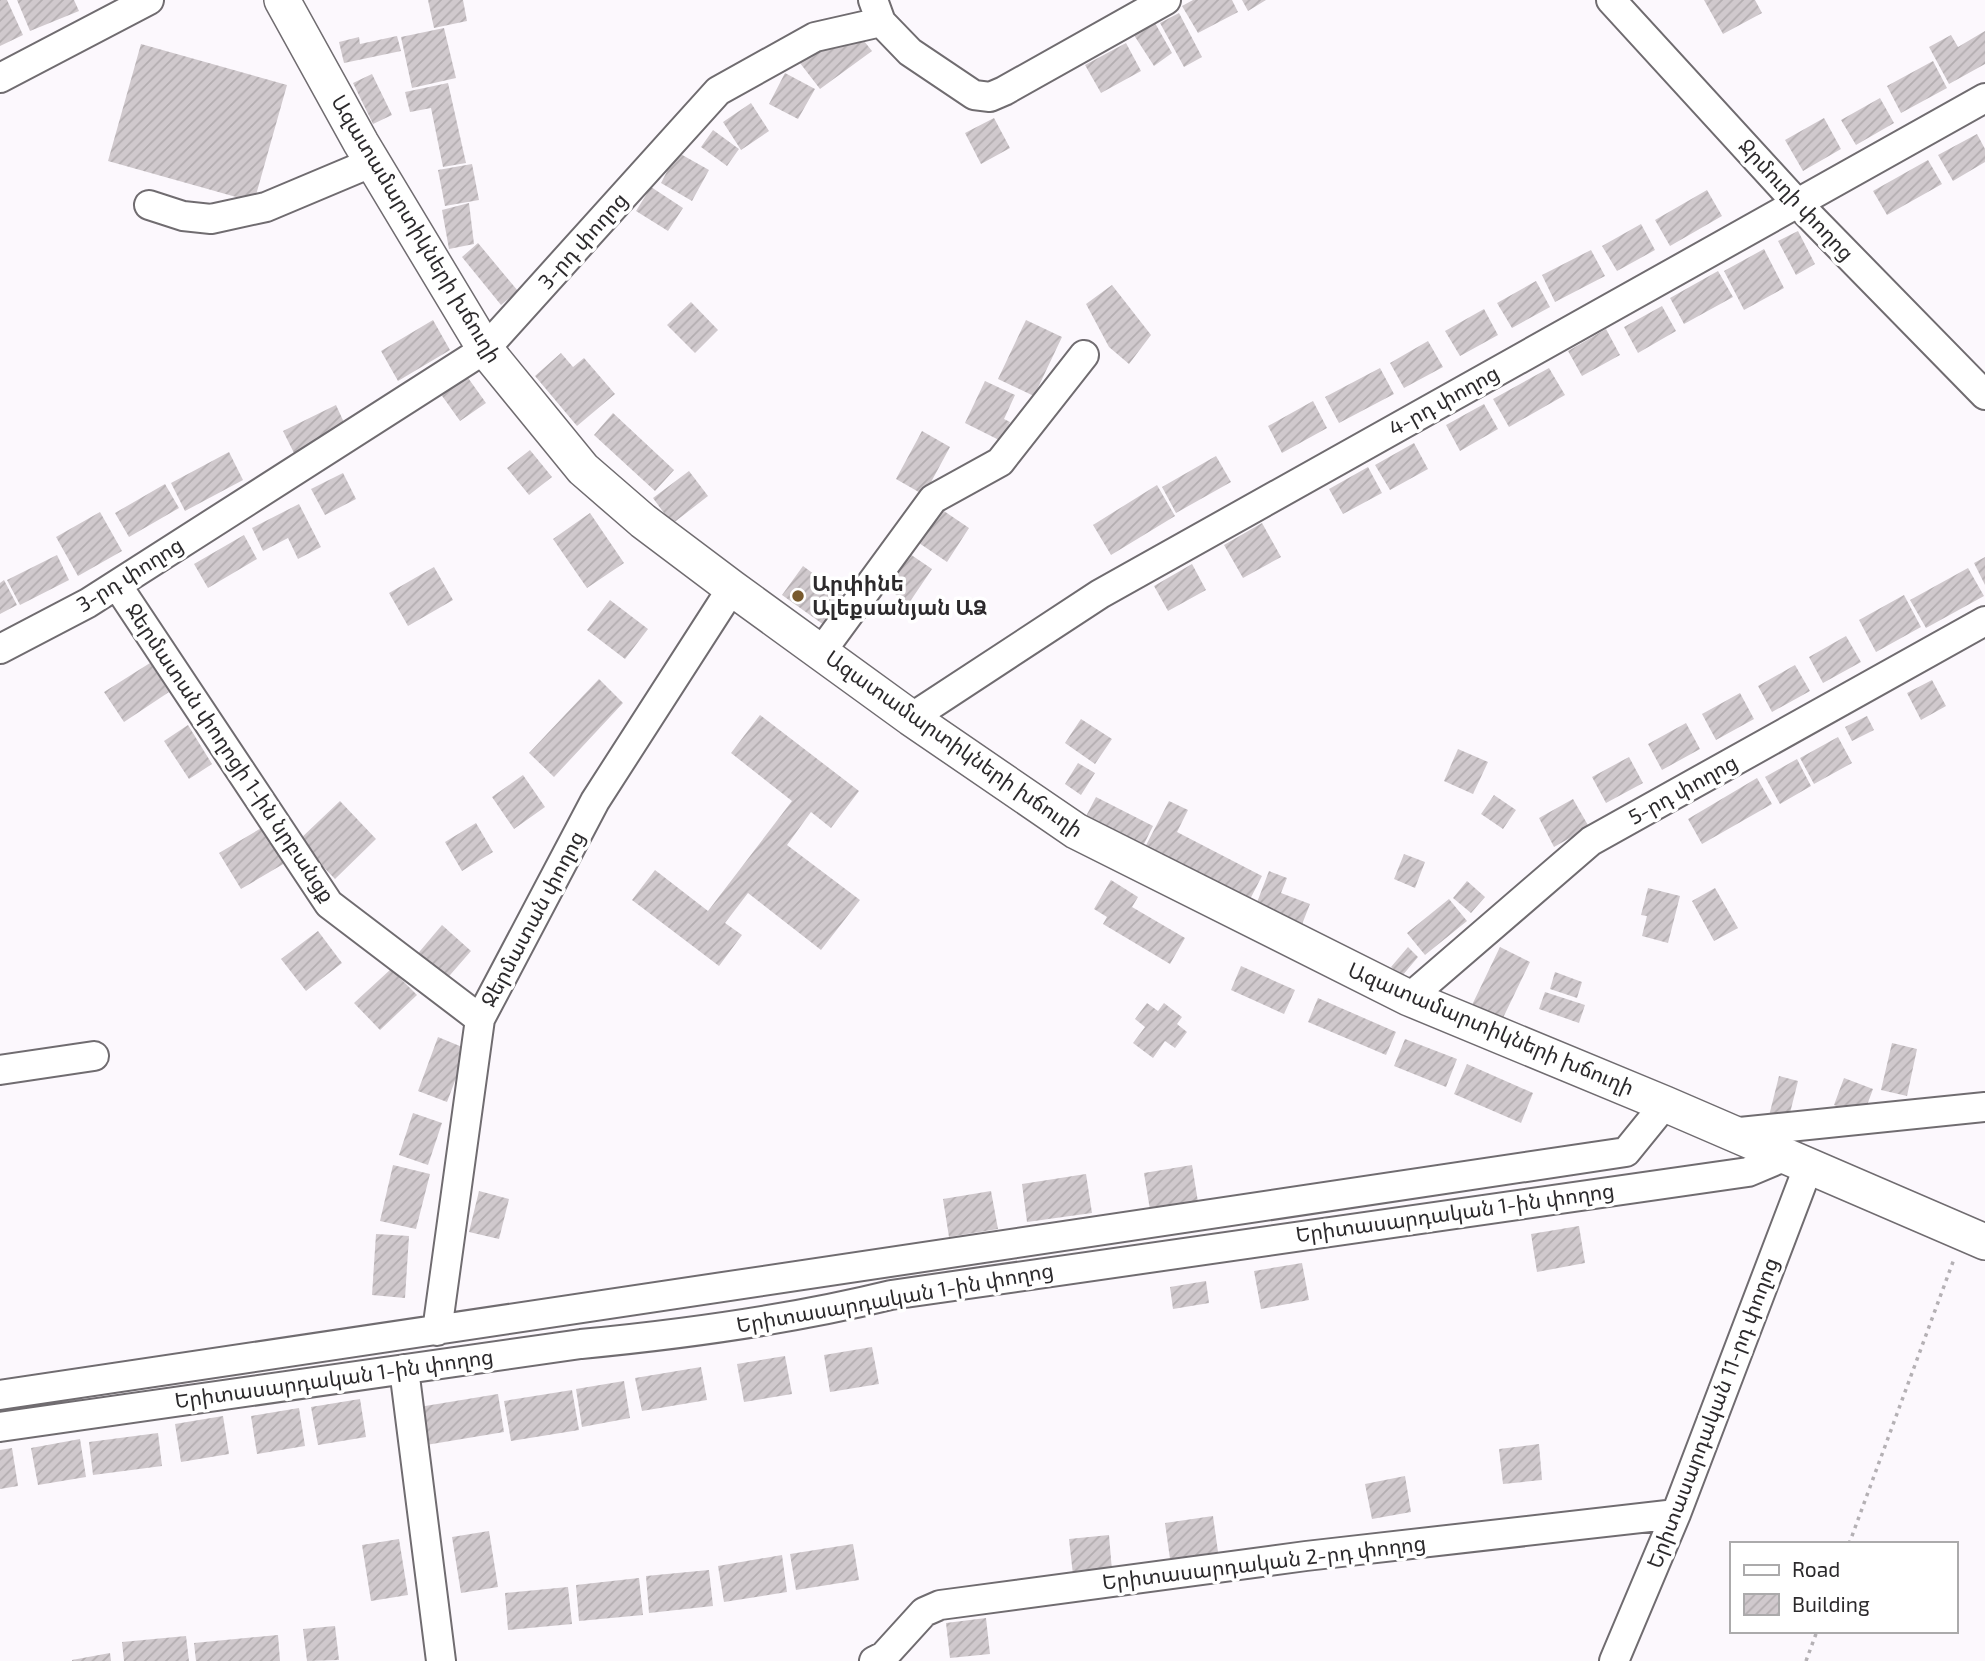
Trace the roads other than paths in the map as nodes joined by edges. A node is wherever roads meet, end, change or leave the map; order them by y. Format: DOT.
graph roads {
  1 [pos="149,0"];
  2 [pos="282,0"];
  3 [pos="1166,0"];
  4 [pos="1611,0"];
  5 [pos="877,11"];
  6 [pos="0,78"];
  7 [pos="1985,98"];
  8 [pos="373,162"];
  9 [pos="1797,203"];
  10 [pos="149,205"];
  11 [pos="485,349"];
  12 [pos="1084,355"];
  13 [pos="1985,395"];
  14 [pos="117,585"];
  15 [pos="732,588"];
  16 [pos="1985,621"];
  17 [pos="0,649"];
  18 [pos="821,652"];
  19 [pos="911,718"];
  20 [pos="1409,998"];
  21 [pos="480,1019"];
  22 [pos="94,1056"];
  23 [pos="0,1070"];
  24 [pos="1665,1104"];
  25 [pos="1985,1108"];
  26 [pos="1730,1133"];
  27 [pos="1798,1160"];
  28 [pos="1974,1238"];
  29 [pos="437,1331"];
  30 [pos="404,1369"];
  31 [pos="0,1395"];
  32 [pos="0,1427"];
  33 [pos="1676,1514"];
  34 [pos="441,1661"];
  35 [pos="874,1661"];
  36 [pos="1614,1661"];
  1 -- 6 [label="street"];
  2 -- 8 [label="main road, Ազատամարտիկների խճուղի"];
  3 -- 5 [label="street, 3-րդ փողոց"];
  4 -- 9 [label="street, Ջրմուղի փողոց"];
  5 -- 11 [label="street, 3-րդ փողոց"];
  7 -- 9 [label="street, 4-րդ փողոց"];
  8 -- 10 [label="street"];
  8 -- 11 [label="main road, Ազատամարտիկների խճուղի"];
  9 -- 13 [label="street, Ջրմուղի փողոց"];
  9 -- 19 [label="street, 4-րդ փողոց"];
  11 -- 14 [label="street, 3-րդ փողոց"];
  11 -- 15 [label="main road, Ազատամարտիկների խճուղի"];
  12 -- 18 [label="street"];
  14 -- 17 [label="street, 3-րդ փողոց"];
  14 -- 21 [label="street, Ջերմատան փողոցի 1-ին նրբանցք"];
  15 -- 18 [label="main road, Ազատամարտիկների խճուղի"];
  15 -- 21 [label="street, Ջերմատան փողոց"];
  16 -- 20 [label="street, 5-րդ փողոց"];
  18 -- 19 [label="main road, Ազատամարտիկների խճուղի"];
  19 -- 20 [label="main road, Ազատամարտիկների խճուղի"];
  20 -- 24 [label="main road, Ազատամարտիկների խճուղի"];
  21 -- 29 [label="street, Ջերմատան փողոց"];
  22 -- 23 [label="street"];
  24 -- 26 [label="main road, Ազատամարտիկների խճուղի"];
  24 -- 29 [label="street"];
  25 -- 26 [label="street"];
  26 -- 27 [label="main road, Ազատամարտիկների խճուղի"];
  27 -- 28 [label="main road, Ազատամարտիկների խճուղի"];
  27 -- 30 [label="street, Երիտասարդական 1-ին փողոց"];
  27 -- 33 [label="street, Երիտասարդական 11-րդ փողոց"];
  29 -- 31 [label="street"];
  30 -- 32 [label="street, Երիտասարդական 1-ին փողոց"];
  30 -- 34 [label="street"];
  33 -- 35 [label="street, Երիտասարդական 2-րդ փողոց"];
  33 -- 36 [label="street, Երիտասարդական 11-րդ փողոց"];
}
